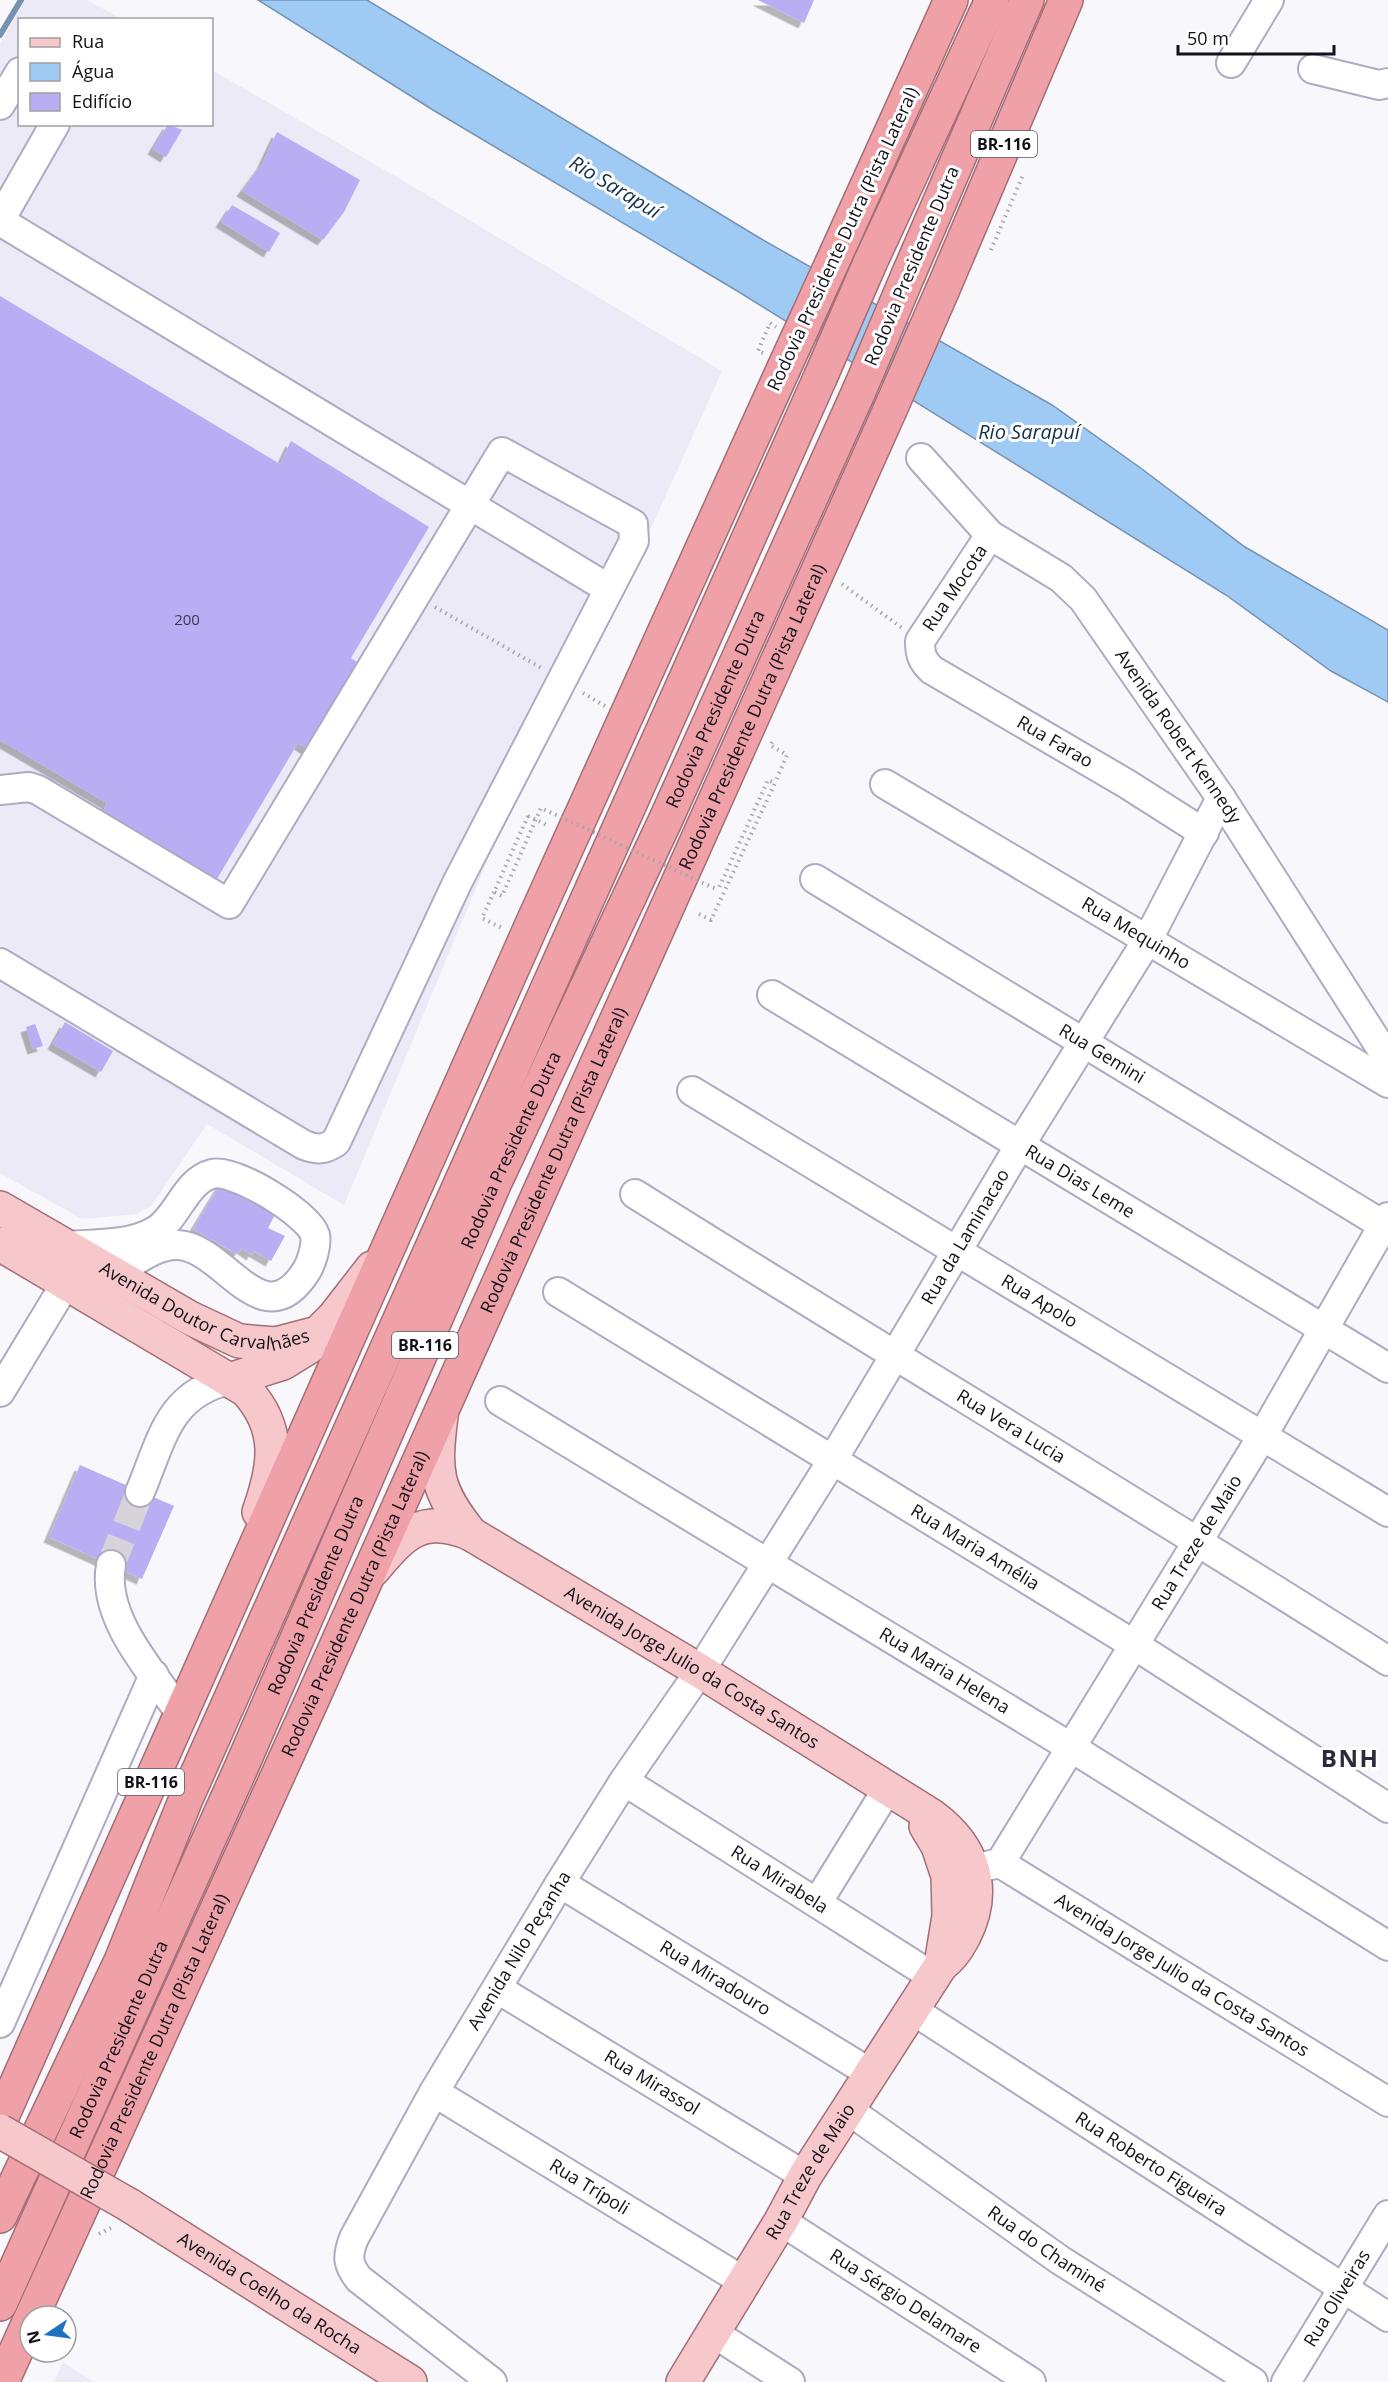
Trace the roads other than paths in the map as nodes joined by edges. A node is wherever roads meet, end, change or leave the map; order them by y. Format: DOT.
graph roads {
  1 [pos="951,0"];
  2 [pos="992,0"];
  3 [pos="1027,0"];
  4 [pos="1066,0"];
  5 [pos="1269,0"];
  6 [pos="1232,63"];
  7 [pos="1313,69"];
  8 [pos="18,75"];
  9 [pos="1388,83"];
  10 [pos="0,105"];
  11 [pos="54,126"];
  12 [pos="0,220"];
  13 [pos="921,458"];
  14 [pos="471,506"];
  15 [pos="990,535"];
  16 [pos="609,589"];
  17 [pos="920,641"];
  18 [pos="885,784"];
  19 [pos="0,790"];
  20 [pos="1221,798"];
  21 [pos="1204,833"];
  22 [pos="815,879"];
  23 [pos="1148,939"];
  24 [pos="0,963"];
  25 [pos="772,995"];
  26 [pos="1085,1043"];
  27 [pos="1388,1059"];
  28 [pos="1388,1083"];
  29 [pos="692,1091"];
  30 [pos="1020,1145"];
  31 [pos="635,1194"];
  32 [pos="0,1208"];
  33 [pos="1386,1223"];
  34 [pos="0,1244"];
  35 [pos="65,1246"];
  36 [pos="386,1250"];
  37 [pos="957,1250"];
  38 [pos="112,1274"];
  39 [pos="66,1283"];
  40 [pos="558,1292"];
  41 [pos="1324,1329"];
  42 [pos="318,1333"];
  43 [pos="894,1357"];
  44 [pos="1388,1368"];
  45 [pos="229,1380"];
  46 [pos="0,1392"];
  47 [pos="500,1401"];
  48 [pos="441,1410"];
  49 [pos="1263,1435"];
  50 [pos="832,1461"];
  51 [pos="140,1492"];
  52 [pos="1388,1512"];
  53 [pos="471,1533"];
  54 [pos="1198,1540"];
  55 [pos="767,1562"];
  56 [pos="111,1565"];
  57 [pos="241,1579"];
  58 [pos="364,1581"];
  59 [pos="1133,1644"];
  60 [pos="1388,1661"];
  61 [pos="700,1671"];
  62 [pos="154,1675"];
  63 [pos="181,1714"];
  64 [pos="1072,1748"];
  65 [pos="624,1780"];
  66 [pos="899,1795"];
  67 [pos="1388,1808"];
  68 [pos="986,1866"];
  69 [pos="560,1883"];
  70 [pos="817,1903"];
  71 [pos="1388,1946"];
  72 [pos="938,1971"];
  73 [pos="498,1989"];
  74 [pos="914,2011"];
  75 [pos="0,2023"];
  76 [pos="870,2073"];
  77 [pos="434,2092"];
  78 [pos="1388,2102"];
  79 [pos="847,2109"];
  80 [pos="0,2121"];
  81 [pos="0,2131"];
  82 [pos="805,2176"];
  83 [pos="1388,2215"];
  84 [pos="0,2216"];
  85 [pos="781,2221"];
  86 [pos="743,2281"];
  87 [pos="1343,2289"];
  88 [pos="0,2304"];
  89 [pos="37,2304"];
  90 [pos="1388,2317"];
  91 [pos="712,2332"];
  92 [pos="18,2347"];
  93 [pos="2,2382"];
  94 [pos="410,2382"];
  95 [pos="492,2382"];
  96 [pos="682,2382"];
  97 [pos="790,2382"];
  98 [pos="1031,2382"];
  99 [pos="1253,2382"];
  100 [pos="1286,2382"];
  1 -- 36 [label="highway, Rodovia Presidente Dutra (Pista Lateral) / BR-116, bridge"];
  2 -- 84 [label="highway, Rodovia Presidente Dutra / BR-116, bridge"];
  3 -- 88 [label="highway, Rodovia Presidente Dutra / BR-116, bridge"];
  4 -- 48 [label="highway, Rodovia Presidente Dutra (Pista Lateral) / BR-116, bridge"];
  5 -- 6 [label="street"];
  7 -- 9 [label="street"];
  8 -- 10 [label="street"];
  11 -- 12 [label="street"];
  12 -- 14 [label="street"];
  13 -- 15 [label="street, Avenida Robert Kennedy"];
  14 -- 16 [label="street"];
  14 -- 16 [label="street"];
  14 -- 19 [label="street"];
  15 -- 17 [label="street, Rua Mocota"];
  15 -- 20 [label="street, Avenida Robert Kennedy"];
  16 -- 24 [label="street"];
  17 -- 21 [label="street, Rua Farao"];
  18 -- 23 [label="street, Rua Mequinho"];
  20 -- 21 [label="street, Rua da Laminacao"];
  20 -- 27 [label="street, Avenida Robert Kennedy"];
  21 -- 23 [label="street, Rua da Laminacao"];
  22 -- 26 [label="street, Rua Gemini"];
  23 -- 26 [label="street, Rua da Laminacao"];
  23 -- 28 [label="street, Rua Mequinho"];
  25 -- 30 [label="street, Rua Dias Leme"];
  26 -- 30 [label="street, Rua da Laminacao"];
  26 -- 33 [label="street, Rua Gemini"];
  29 -- 37 [label="street, Rua Apolo"];
  30 -- 37 [label="street, Rua da Laminacao"];
  30 -- 41 [label="street, Rua Dias Leme"];
  31 -- 43 [label="street, Rua Vera Lucia"];
  32 -- 35 [label="main road, Avenida Doutor Carvalhães"];
  33 -- 41 [label="street, Rua Treze de Maio"];
  34 -- 39 [label="main road"];
  35 -- 38 [label="main road, Avenida Doutor Carvalhães"];
  35 -- 38 [label="street"];
  36 -- 42 [label="main road, Avenida Doutor Carvalhães"];
  36 -- 57 [label="highway, Rodovia Presidente Dutra (Pista Lateral) / BR-116"];
  37 -- 43 [label="street, Rua da Laminacao"];
  37 -- 49 [label="street, Rua Apolo"];
  38 -- 42 [label="main road, Avenida Doutor Carvalhães"];
  39 -- 45 [label="main road"];
  39 -- 46 [label="street"];
  40 -- 50 [label="street, Rua Maria Amélia"];
  41 -- 44 [label="street, Rua Dias Leme"];
  41 -- 49 [label="street, Rua Treze de Maio"];
  42 -- 45 [label="main road"];
  43 -- 50 [label="street, Rua da Laminacao"];
  43 -- 54 [label="street, Rua Vera Lucia"];
  45 -- 51 [label="street"];
  45 -- 57 [label="main road"];
  47 -- 55 [label="street, Rua Maria Helena"];
  48 -- 53 [label="main road"];
  48 -- 58 [label="highway, Rodovia Presidente Dutra (Pista Lateral) / BR-116"];
  49 -- 52 [label="street, Rua Apolo"];
  49 -- 54 [label="street, Rua Treze de Maio"];
  50 -- 55 [label="street, Rua da Laminacao"];
  50 -- 59 [label="street, Rua Maria Amélia"];
  53 -- 58 [label="main road"];
  53 -- 61 [label="main road, Avenida Jorge Julio da Costa Santos"];
  54 -- 59 [label="street, Rua Treze de Maio"];
  54 -- 60 [label="street, Rua Vera Lucia"];
  55 -- 61 [label="street, Rua da Laminacao"];
  55 -- 64 [label="street, Rua Maria Helena"];
  56 -- 62 [label="street"];
  57 -- 63 [label="highway, Rodovia Presidente Dutra (Pista Lateral) / BR-116"];
  58 -- 89 [label="highway, Rodovia Presidente Dutra (Pista Lateral) / BR-116"];
  59 -- 64 [label="street, Rua Treze de Maio"];
  59 -- 67 [label="street, Rua Maria Amélia"];
  61 -- 65 [label="street, Avenida Nilo Peçanha"];
  61 -- 66 [label="main road, Avenida Jorge Julio da Costa Santos"];
  62 -- 63 [label="street"];
  62 -- 75 [label="street"];
  63 -- 80 [label="highway, Rodovia Presidente Dutra (Pista Lateral) / BR-116"];
  64 -- 68 [label="street, Rua Treze de Maio"];
  64 -- 71 [label="street, Rua Maria Helena"];
  65 -- 69 [label="street, Avenida Nilo Peçanha"];
  65 -- 70 [label="street, Rua Mirabela"];
  66 -- 68 [label="main road, Rua Treze de Maio"];
  66 -- 70 [label="street"];
  66 -- 72 [label="main road, Rua Treze de Maio"];
  68 -- 72 [label="main road, Rua Treze de Maio"];
  68 -- 78 [label="street, Avenida Jorge Julio da Costa Santos"];
  69 -- 73 [label="street, Avenida Nilo Peçanha"];
  69 -- 76 [label="street, Rua Miradouro"];
  70 -- 72 [label="street, Rua Mirabela"];
  72 -- 74 [label="main road, Rua Treze de Maio"];
  73 -- 77 [label="street, Avenida Nilo Peçanha"];
  73 -- 82 [label="street, Rua Mirassol"];
  74 -- 76 [label="main road, Rua Treze de Maio"];
  74 -- 87 [label="street, Rua Roberto Figueira"];
  76 -- 79 [label="main road, Rua Treze de Maio"];
  77 -- 86 [label="street, Rua Trípoli"];
  77 -- 95 [label="street, Avenida Nilo Peçanha"];
  79 -- 82 [label="main road, Rua Treze de Maio"];
  79 -- 99 [label="street, Rua do Chaminé"];
  81 -- 94 [label="main road, Avenida Coelho da Rocha, bridge"];
  82 -- 85 [label="main road, Rua Treze de Maio"];
  83 -- 87 [label="street, Rua Oliveiras"];
  85 -- 86 [label="main road, Rua Treze de Maio"];
  85 -- 98 [label="street, Rua Sérgio Delamare"];
  86 -- 91 [label="main road, Rua Treze de Maio"];
  87 -- 90 [label="street, Rua Roberto Figueira"];
  87 -- 100 [label="street, Rua Oliveiras"];
  91 -- 96 [label="main road, Rua Treze de Maio"];
  91 -- 97 [label="street"];
  92 -- 93 [label="highway, Rodovia Presidente Dutra (Pista Lateral) / BR-116"];
}
